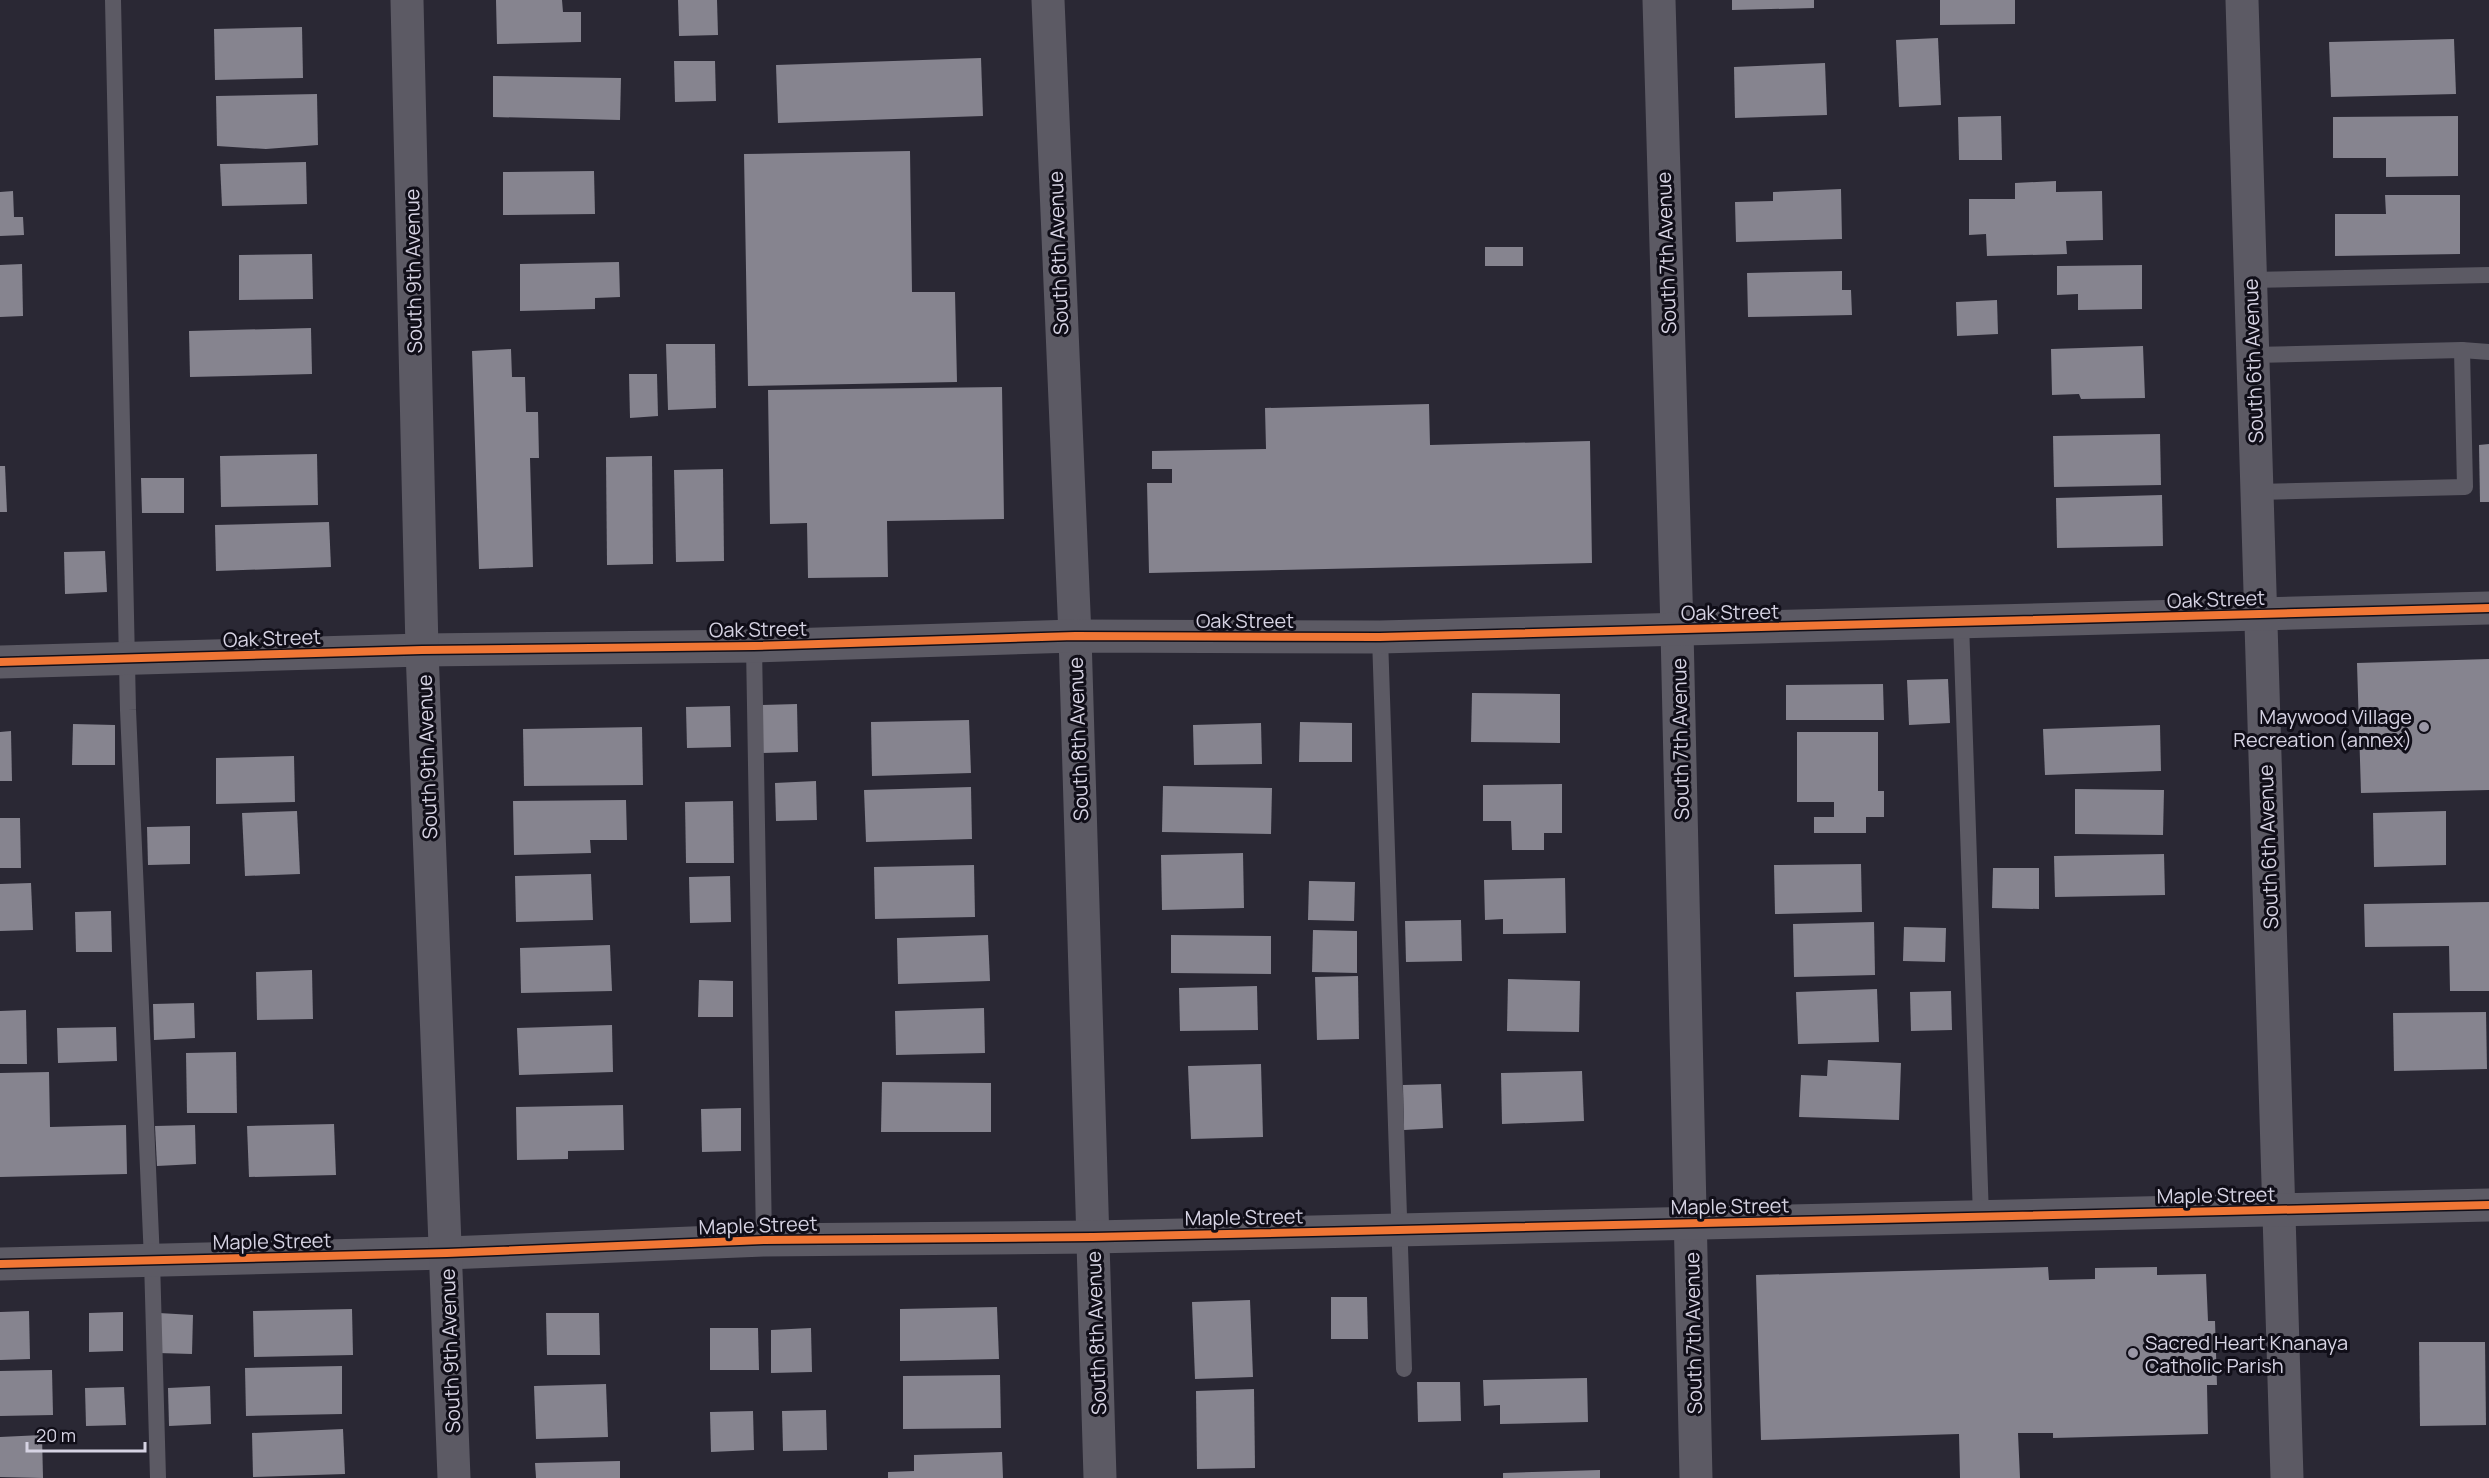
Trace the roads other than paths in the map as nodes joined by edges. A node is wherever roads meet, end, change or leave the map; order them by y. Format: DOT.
graph roads {
  1 [pos="113,0"];
  2 [pos="407,0"];
  3 [pos="1048,0"];
  4 [pos="1659,0"];
  5 [pos="2242,0"];
  6 [pos="2489,275"];
  7 [pos="2250,280"];
  8 [pos="2462,350"];
  9 [pos="2489,352"];
  10 [pos="2253,355"];
  11 [pos="2257,492"];
  12 [pos="2489,608"];
  13 [pos="2261,614"];
  14 [pos="1961,622"];
  15 [pos="1677,630"];
  16 [pos="1075,636"];
  17 [pos="1380,638"];
  18 [pos="754,646"];
  19 [pos="422,650"];
  20 [pos="126,659"];
  21 [pos="0,662"];
  22 [pos="2489,1205"];
  23 [pos="2278,1210"];
  24 [pos="1981,1217"];
  25 [pos="1691,1223"];
  26 [pos="1398,1230"];
  27 [pos="1093,1237"];
  28 [pos="764,1240"];
  29 [pos="447,1253"];
  30 [pos="152,1260"];
  31 [pos="0,1264"];
  32 [pos="1404,1369"];
  33 [pos="158,1478"];
  34 [pos="454,1478"];
  35 [pos="1100,1478"];
  36 [pos="1696,1478"];
  37 [pos="2287,1478"];
  1 -- 20 [label="lane"];
  2 -- 19 [label="street, South 9th Avenue"];
  3 -- 16 [label="street, South 8th Avenue"];
  4 -- 15 [label="street, South 7th Avenue"];
  5 -- 7 [label="street, South 6th Avenue"];
  6 -- 7 [label="lane"];
  7 -- 10 [label="street, South 6th Avenue"];
  8 -- 9 [label="lane"];
  8 -- 10 [label="lane"];
  8 -- 11 [label="lane"];
  10 -- 11 [label="street, South 6th Avenue"];
  11 -- 13 [label="street, South 6th Avenue"];
  12 -- 13 [label="street, Oak Street"];
  13 -- 14 [label="street, Oak Street"];
  13 -- 23 [label="street, South 6th Avenue"];
  14 -- 15 [label="street, Oak Street"];
  14 -- 24 [label="lane"];
  15 -- 17 [label="street, Oak Street"];
  15 -- 25 [label="street, South 7th Avenue"];
  16 -- 17 [label="street, Oak Street"];
  16 -- 18 [label="street, Oak Street"];
  16 -- 27 [label="street, South 8th Avenue"];
  17 -- 26 [label="lane"];
  18 -- 19 [label="street, Oak Street"];
  18 -- 28 [label="lane"];
  19 -- 20 [label="street, Oak Street"];
  19 -- 29 [label="street, South 9th Avenue"];
  20 -- 21 [label="street, Oak Street"];
  20 -- 30 [label="lane"];
  22 -- 23 [label="street, Maple Street"];
  23 -- 24 [label="street, Maple Street"];
  23 -- 37 [label="street, South 6th Avenue"];
  24 -- 25 [label="street, Maple Street"];
  25 -- 26 [label="street, Maple Street"];
  25 -- 36 [label="street, South 7th Avenue"];
  26 -- 27 [label="street, Maple Street"];
  26 -- 32 [label="lane"];
  27 -- 28 [label="street, Maple Street"];
  27 -- 35 [label="street, South 8th Avenue"];
  28 -- 29 [label="street, Maple Street"];
  29 -- 30 [label="street, Maple Street"];
  29 -- 34 [label="street, South 9th Avenue"];
  30 -- 31 [label="street, Maple Street"];
  30 -- 33 [label="lane"];
}
